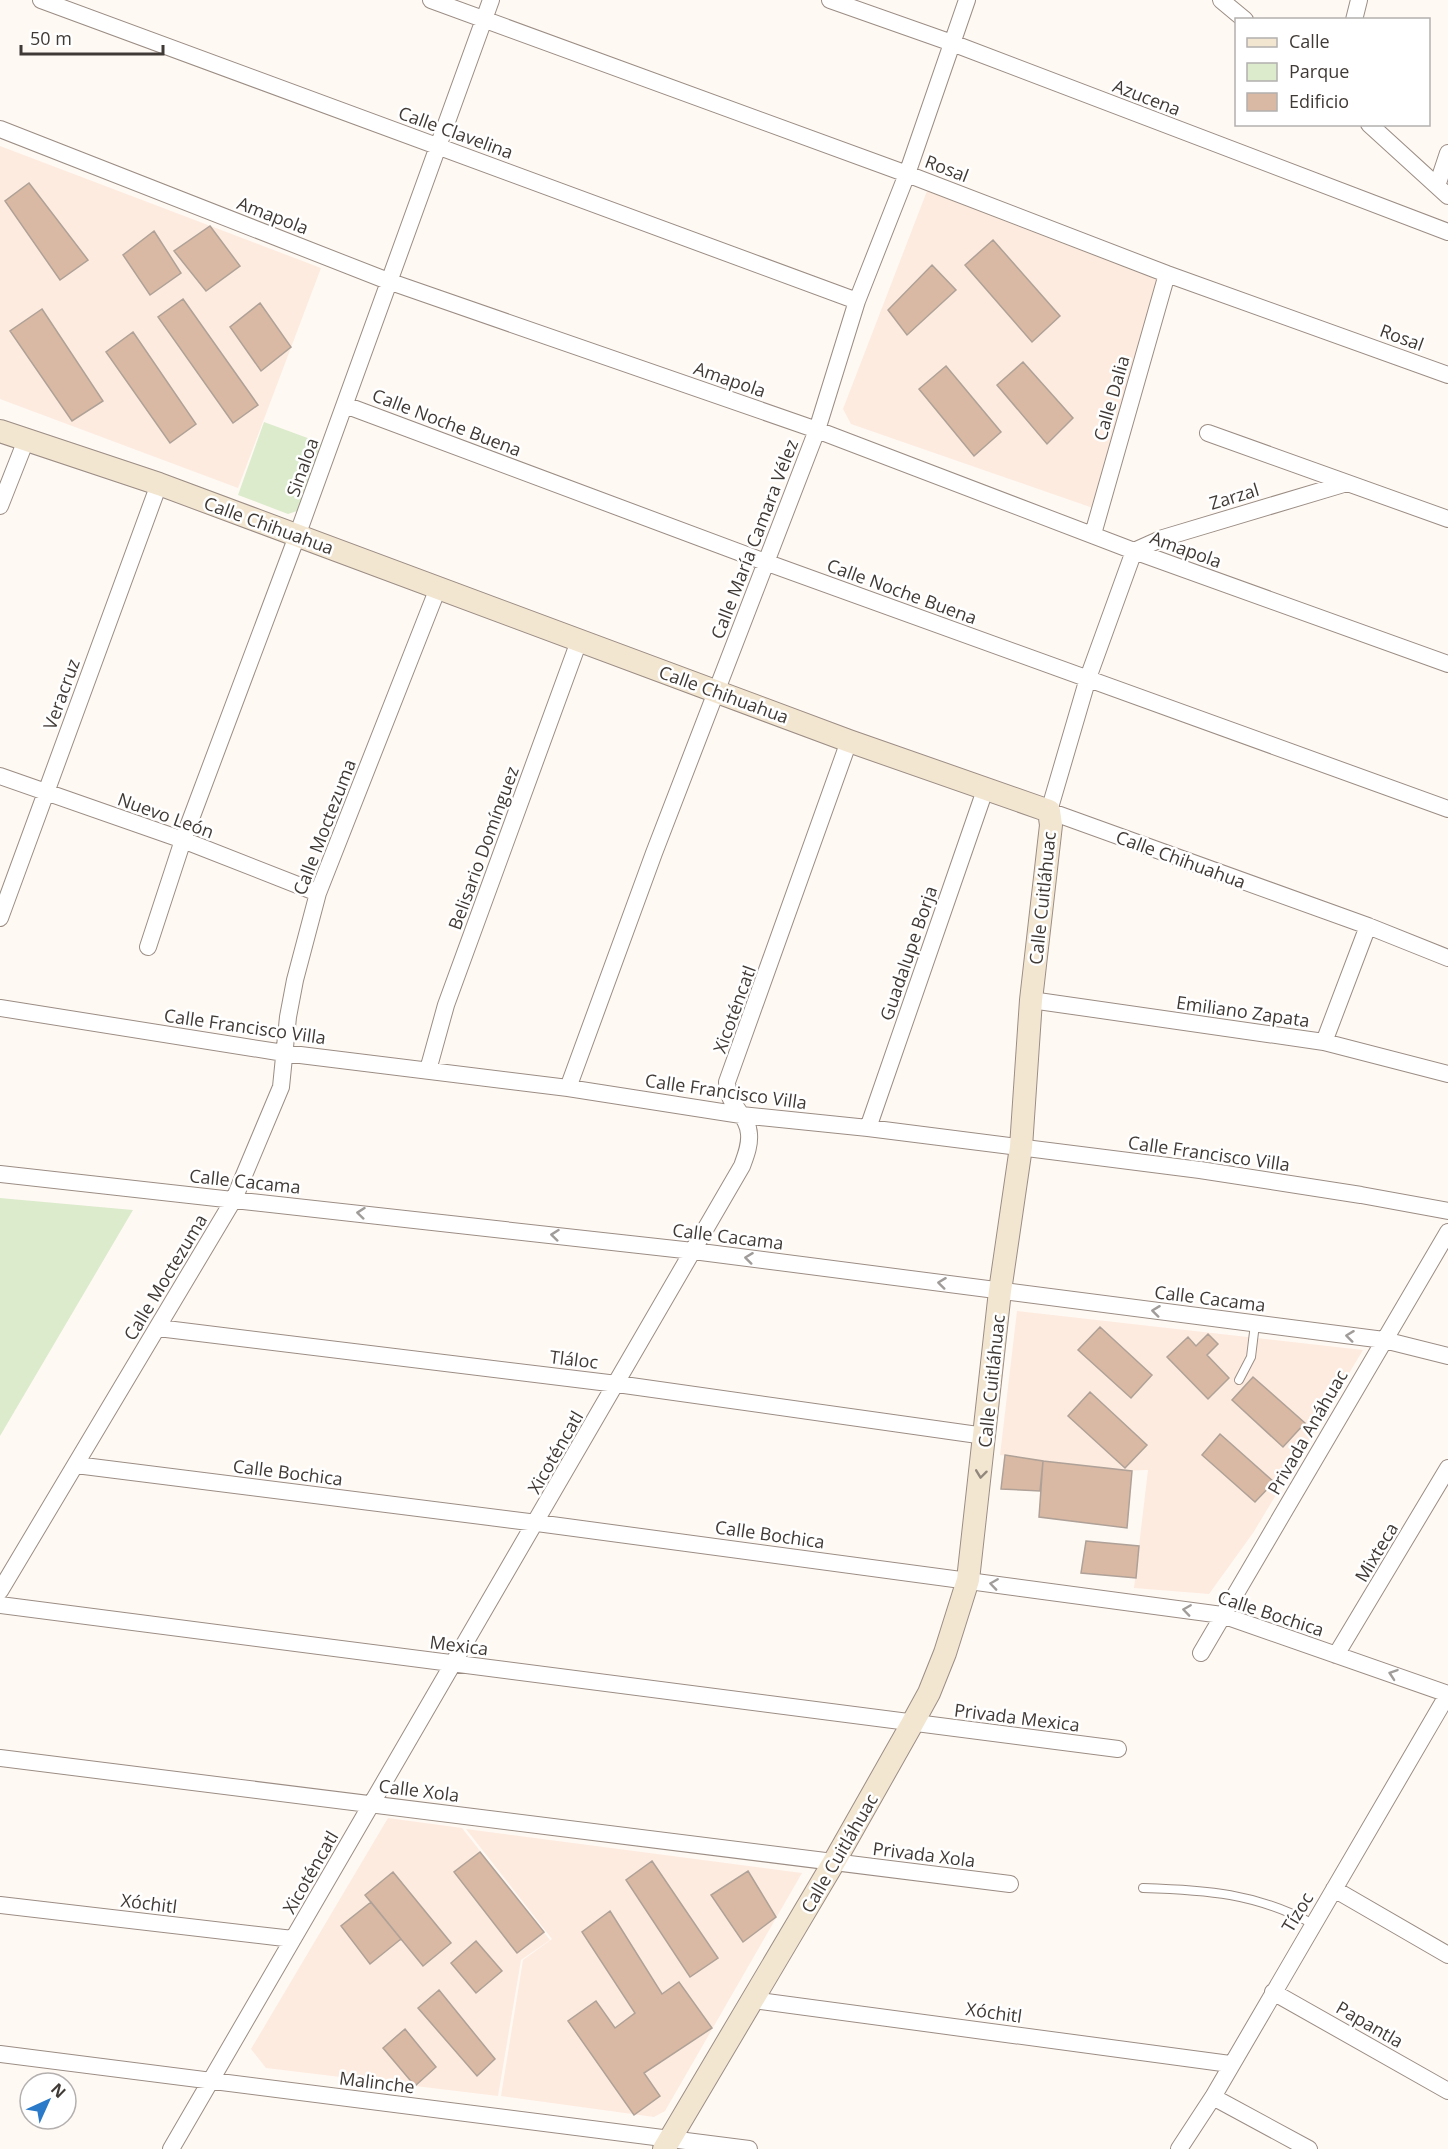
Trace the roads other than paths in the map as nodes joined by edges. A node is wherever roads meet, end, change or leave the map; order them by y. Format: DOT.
graph roads {
  1 [pos="41,0"];
  2 [pos="431,0"];
  3 [pos="491,0"];
  4 [pos="830,0"];
  5 [pos="967,0"];
  6 [pos="1221,0"];
  7 [pos="1359,0"];
  8 [pos="1243,18"];
  9 [pos="1354,18"];
  10 [pos="483,19"];
  11 [pos="952,43"];
  12 [pos="1372,126"];
  13 [pos="0,129"];
  14 [pos="437,146"];
  15 [pos="1448,153"];
  16 [pos="907,174"];
  17 [pos="1442,191"];
  18 [pos="1448,232"];
  19 [pos="1167,274"];
  20 [pos="388,281"];
  21 [pos="857,301"];
  22 [pos="1448,375"];
  23 [pos="345,405"];
  24 [pos="817,430"];
  25 [pos="0,431"];
  26 [pos="1208,433"];
  27 [pos="26,440"];
  28 [pos="1347,483"];
  29 [pos="159,484"];
  30 [pos="0,506"];
  31 [pos="1448,519"];
  32 [pos="1093,534"];
  33 [pos="297,536"];
  34 [pos="1134,551"];
  35 [pos="765,562"];
  36 [pos="438,588"];
  37 [pos="579,641"];
  38 [pos="1448,664"];
  39 [pos="1088,678"];
  40 [pos="718,691"];
  41 [pos="849,741"];
  42 [pos="0,776"];
  43 [pos="985,790"];
  44 [pos="46,793"];
  45 [pos="1448,809"];
  46 [pos="1049,811"];
  47 [pos="183,840"];
  48 [pos="318,893"];
  49 [pos="0,918"];
  50 [pos="1368,926"];
  51 [pos="148,947"];
  52 [pos="1447,956"];
  53 [pos="1031,1000"];
  54 [pos="0,1008"];
  55 [pos="1324,1042"];
  56 [pos="284,1053"];
  57 [pos="428,1070"];
  58 [pos="1448,1074"];
  59 [pos="568,1088"];
  60 [pos="741,1115"];
  61 [pos="868,1128"];
  62 [pos="1021,1147"];
  63 [pos="0,1174"];
  64 [pos="234,1199"];
  65 [pos="1448,1211"];
  66 [pos="1448,1232"];
  67 [pos="693,1251"];
  68 [pos="1000,1291"];
  69 [pos="1255,1324"];
  70 [pos="158,1328"];
  71 [pos="1384,1340"];
  72 [pos="1448,1356"];
  73 [pos="1239,1380"];
  74 [pos="617,1384"];
  75 [pos="985,1436"];
  76 [pos="76,1465"];
  77 [pos="1445,1480"];
  78 [pos="537,1523"];
  79 [pos="968,1580"];
  80 [pos="0,1591"];
  81 [pos="0,1605"];
  82 [pos="1222,1615"];
  83 [pos="1201,1653"];
  84 [pos="1336,1655"];
  85 [pos="454,1664"];
  86 [pos="1448,1694"];
  87 [pos="912,1724"];
  88 [pos="1118,1749"];
  89 [pos="0,1758"];
  90 [pos="372,1804"];
  91 [pos="834,1862"];
  92 [pos="1010,1884"];
  93 [pos="1143,1887"];
  94 [pos="1334,1889"];
  95 [pos="0,1905"];
  96 [pos="1313,1924"];
  97 [pos="293,1940"];
  98 [pos="1448,1954"];
  99 [pos="1273,1992"];
  100 [pos="753,2000"];
  101 [pos="0,2054"];
  102 [pos="1230,2064"];
  103 [pos="211,2080"];
  104 [pos="1448,2091"];
  105 [pos="1213,2097"];
  106 [pos="667,2144"];
  107 [pos="171,2149"];
  108 [pos="749,2149"];
  109 [pos="1179,2149"];
  110 [pos="1309,2149"];
  1 -- 14 [label="street, Calle Clavelina"];
  2 -- 10 [label="street, Rosal"];
  3 -- 10 [label="street, Sinaloa"];
  4 -- 11 [label="street, Azucena"];
  5 -- 11 [label="street, Calle María Camara Vélez"];
  6 -- 8 [label="street"];
  7 -- 9 [label="street"];
  10 -- 14 [label="street, Sinaloa"];
  10 -- 16 [label="street, Rosal"];
  11 -- 16 [label="street, Calle María Camara Vélez"];
  11 -- 18 [label="street, Azucena"];
  12 -- 17 [label="street"];
  13 -- 20 [label="street, Amapola"];
  14 -- 20 [label="street, Sinaloa"];
  14 -- 21 [label="street, Calle Clavelina"];
  15 -- 17 [label="street"];
  16 -- 19 [label="street, Rosal"];
  16 -- 21 [label="street, Calle María Camara Vélez"];
  19 -- 22 [label="street, Rosal"];
  19 -- 32 [label="street, Calle Dalia"];
  20 -- 23 [label="street, Sinaloa"];
  20 -- 24 [label="street, Amapola"];
  21 -- 24 [label="street, Calle María Camara Vélez"];
  23 -- 33 [label="street, Sinaloa"];
  23 -- 35 [label="street, Calle Noche Buena"];
  24 -- 32 [label="street, Amapola"];
  24 -- 35 [label="street, Calle María Camara Vélez"];
  25 -- 27 [label="street, Calle Chihuahua"];
  26 -- 28 [label="street, Zarzal"];
  27 -- 29 [label="street, Calle Chihuahua"];
  27 -- 30 [label="street"];
  28 -- 31 [label="street, Zarzal"];
  28 -- 34 [label="street, Zarzal"];
  29 -- 33 [label="street, Calle Chihuahua"];
  29 -- 44 [label="street, Veracruz"];
  32 -- 34 [label="street, Amapola"];
  33 -- 36 [label="street, Calle Chihuahua"];
  33 -- 47 [label="street, Sinaloa"];
  34 -- 38 [label="street, Amapola"];
  34 -- 39 [label="street, Calle Cuitláhuac"];
  35 -- 39 [label="street, Calle Noche Buena"];
  35 -- 40 [label="street, Calle María Camara Vélez"];
  36 -- 37 [label="street, Calle Chihuahua"];
  36 -- 48 [label="street, Calle Moctezuma"];
  37 -- 40 [label="street, Calle Chihuahua"];
  37 -- 57 [label="street, Belisario Domínguez"];
  39 -- 45 [label="street, Calle Noche Buena"];
  39 -- 46 [label="street, Calle Cuitláhuac"];
  40 -- 41 [label="street, Calle Chihuahua"];
  40 -- 59 [label="street, Calle María Camara Vélez"];
  41 -- 43 [label="street, Calle Chihuahua"];
  41 -- 60 [label="street, Xicoténcatl"];
  42 -- 44 [label="street, Nuevo León"];
  43 -- 46 [label="street, Calle Chihuahua"];
  43 -- 61 [label="street, Guadalupe Borja"];
  44 -- 47 [label="street, Nuevo León"];
  44 -- 49 [label="street, Veracruz"];
  46 -- 50 [label="street, Calle Chihuahua"];
  46 -- 53 [label="street, Calle Cuitláhuac"];
  47 -- 48 [label="street, Nuevo León"];
  47 -- 51 [label="street, Sinaloa"];
  48 -- 56 [label="street, Calle Moctezuma"];
  50 -- 52 [label="street, Calle Chihuahua"];
  50 -- 55 [label="street"];
  53 -- 55 [label="street, Emiliano Zapata"];
  53 -- 62 [label="street, Calle Cuitláhuac"];
  54 -- 56 [label="street, Calle Francisco Villa"];
  55 -- 58 [label="street, Emiliano Zapata"];
  56 -- 57 [label="street, Calle Francisco Villa"];
  56 -- 64 [label="street, Calle Moctezuma"];
  57 -- 59 [label="street, Calle Francisco Villa"];
  59 -- 60 [label="street, Calle Francisco Villa"];
  60 -- 61 [label="street, Calle Francisco Villa"];
  60 -- 67 [label="street, Xicoténcatl"];
  61 -- 62 [label="street, Calle Francisco Villa"];
  62 -- 65 [label="street, Calle Francisco Villa"];
  62 -- 68 [label="street, Calle Cuitláhuac"];
  63 -- 64 [label="street, Calle Cacama"];
  67 -- 64 [label="street, Calle Cacama, one-way"];
  64 -- 70 [label="street, Calle Moctezuma"];
  66 -- 71 [label="street, Privada Anáhuac"];
  68 -- 67 [label="street, Calle Cacama, one-way"];
  67 -- 74 [label="street, Xicoténcatl"];
  69 -- 68 [label="street, Calle Cacama, one-way"];
  68 -- 75 [label="street, Calle Cuitláhuac"];
  71 -- 69 [label="street, Calle Cacama, one-way"];
  69 -- 73 [label="lane"];
  70 -- 74 [label="street, Tláloc"];
  70 -- 76 [label="street, Calle Moctezuma"];
  71 -- 72 [label="street, Calle Cacama"];
  71 -- 82 [label="street, Privada Anáhuac"];
  74 -- 75 [label="street, Tláloc"];
  74 -- 78 [label="street, Xicoténcatl"];
  75 -- 79 [label="street, Calle Cuitláhuac, one-way"];
  76 -- 78 [label="street, Calle Bochica"];
  76 -- 80 [label="street, Calle Moctezuma"];
  77 -- 84 [label="street, Mixteca"];
  78 -- 79 [label="street, Calle Bochica"];
  78 -- 85 [label="street, Xicoténcatl"];
  82 -- 79 [label="street, Calle Bochica, one-way"];
  79 -- 87 [label="street, Calle Cuitláhuac"];
  81 -- 85 [label="street, Mexica"];
  82 -- 83 [label="street, Privada Anáhuac"];
  82 -- 84 [label="street, Calle Bochica"];
  86 -- 84 [label="street, Calle Bochica, one-way"];
  85 -- 87 [label="street, Mexica"];
  85 -- 90 [label="street, Xicoténcatl"];
  86 -- 94 [label="street, Tízoc"];
  87 -- 88 [label="street, Privada Mexica"];
  87 -- 91 [label="street, Calle Cuitláhuac"];
  89 -- 90 [label="street, Calle Xola"];
  90 -- 91 [label="street, Calle Xola"];
  90 -- 97 [label="street, Xicoténcatl"];
  91 -- 92 [label="street, Privada Xola"];
  91 -- 100 [label="street, Calle Cuitláhuac"];
  93 -- 96 [label="lane"];
  94 -- 96 [label="street, Tízoc"];
  94 -- 98 [label="street"];
  95 -- 97 [label="street, Xóchitl"];
  96 -- 99 [label="street, Tízoc"];
  97 -- 103 [label="street, Xicoténcatl"];
  99 -- 102 [label="street, Tízoc"];
  99 -- 104 [label="street, Papantla"];
  100 -- 102 [label="street, Xóchitl"];
  100 -- 106 [label="street, Calle Cuitláhuac"];
  101 -- 103 [label="street, Malinche"];
  102 -- 105 [label="street, Tízoc"];
  103 -- 106 [label="street, Malinche"];
  103 -- 107 [label="street, Xicoténcatl"];
  105 -- 109 [label="street, Tízoc"];
  105 -- 110 [label="street"];
  106 -- 108 [label="street, Malinche"];
}
